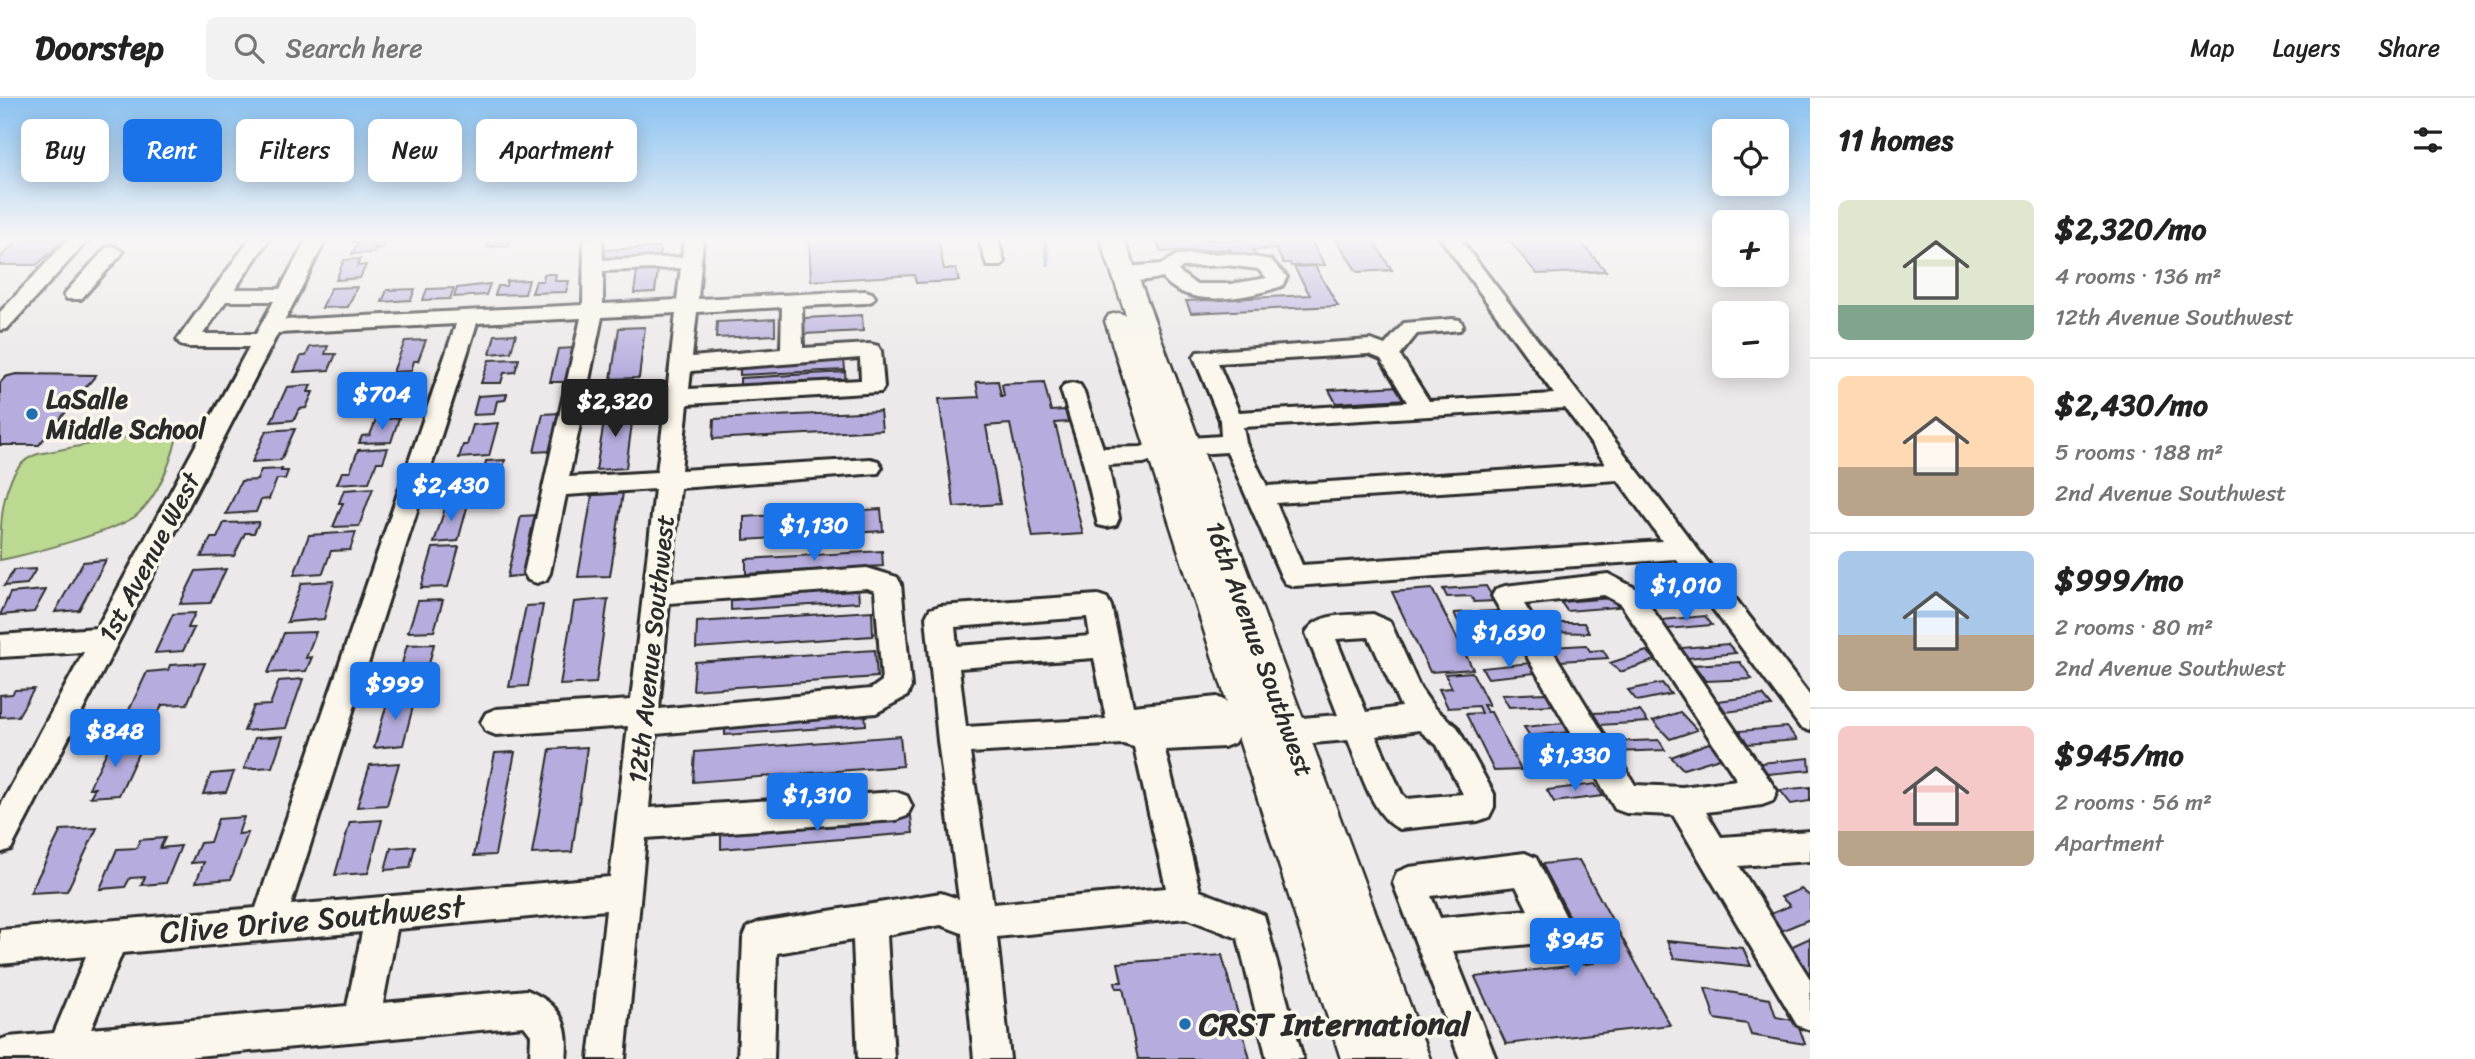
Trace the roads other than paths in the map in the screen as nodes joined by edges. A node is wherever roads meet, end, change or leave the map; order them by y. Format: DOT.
graph roads {
  1 [pos="38,284"];
  2 [pos="84,284"];
  3 [pos="228,284"];
  4 [pos="294,284"];
  5 [pos="593,284"];
  6 [pos="689,284"];
  7 [pos="1109,284"];
  8 [pos="1138,284"];
  9 [pos="1484,284"];
  10 [pos="74,295"];
  11 [pos="220,295"];
  12 [pos="288,295"];
  13 [pos="864,297"];
  14 [pos="792,300"];
  15 [pos="687,305"];
  16 [pos="593,310"];
  17 [pos="469,316"];
  18 [pos="0,324"];
  19 [pos="1454,325"];
  20 [pos="267,334"];
  21 [pos="1389,354"];
  22 [pos="792,355"];
  23 [pos="679,384"];
  24 [pos="1072,390"];
  25 [pos="574,398"];
  26 [pos="1571,400"];
  27 [pos="1423,409"];
  28 [pos="1233,431"];
  29 [pos="1174,447"];
  30 [pos="1094,457"];
  31 [pos="870,467"];
  32 [pos="1624,471"];
  33 [pos="668,480"];
  34 [pos="555,487"];
  35 [pos="1260,495"];
  36 [pos="1107,517"];
  37 [pos="1682,549"];
  38 [pos="537,573"];
  39 [pos="656,594"];
  40 [pos="105,639"];
  41 [pos="0,646"];
  42 [pos="1106,646"];
  43 [pos="944,658"];
  44 [pos="1424,717"];
  45 [pos="643,718"];
  46 [pos="1810,718"];
  47 [pos="1265,721"];
  48 [pos="496,722"];
  49 [pos="1357,726"];
  50 [pos="1135,734"];
  51 [pos="953,741"];
  52 [pos="1682,802"];
  53 [pos="896,806"];
  54 [pos="632,824"];
  55 [pos="0,838"];
  56 [pos="1810,846"];
  57 [pos="1713,853"];
  58 [pos="625,891"];
  59 [pos="1186,902"];
  60 [pos="383,913"];
  61 [pos="869,921"];
  62 [pos="978,922"];
  63 [pos="268,923"];
  64 [pos="1430,936"];
  65 [pos="111,937"];
  66 [pos="0,947"];
  67 [pos="1810,1012"];
  68 [pos="361,1023"];
  69 [pos="65,1050"];
  70 [pos="8,1055"];
  71 [pos="548,1059"];
  72 [pos="607,1059"];
  73 [pos="756,1059"];
  74 [pos="876,1059"];
  75 [pos="992,1059"];
  76 [pos="1285,1059"];
  77 [pos="1364,1059"];
  78 [pos="1407,1059"];
  79 [pos="1478,1059"];
  1 -- 18 [label="lane"];
  2 -- 10 [label="street"];
  3 -- 11 [label="street"];
  4 -- 12 [label="street, 1st Avenue West"];
  5 -- 16 [label="street"];
  6 -- 15 [label="street, 12th Avenue Southwest"];
  7 -- 29 [label="main road, 16th Avenue Southwest"];
  8 -- 29 [label="main road, 16th Avenue Southwest"];
  9 -- 26 [label="street"];
  11 -- 12 [label="street"];
  11 -- 20 [label="street"];
  12 -- 20 [label="street, 1st Avenue West"];
  13 -- 14 [label="street"];
  14 -- 15 [label="street"];
  14 -- 22 [label="street"];
  15 -- 16 [label="street"];
  15 -- 23 [label="street, 12th Avenue Southwest"];
  16 -- 17 [label="street"];
  16 -- 25 [label="street"];
  17 -- 20 [label="street"];
  17 -- 63 [label="street"];
  19 -- 21 [label="street"];
  20 -- 40 [label="street, 1st Avenue West"];
  21 -- 27 [label="street"];
  21 -- 28 [label="street"];
  22 -- 23 [label="street"];
  22 -- 23 [label="street"];
  23 -- 25 [label="street"];
  23 -- 33 [label="street, 12th Avenue Southwest"];
  24 -- 30 [label="street"];
  25 -- 34 [label="street"];
  26 -- 27 [label="lane"];
  26 -- 32 [label="street"];
  27 -- 28 [label="lane"];
  28 -- 29 [label="street"];
  28 -- 35 [label="street"];
  29 -- 30 [label="street"];
  29 -- 47 [label="main road, 16th Avenue Southwest"];
  30 -- 36 [label="street"];
  31 -- 33 [label="lane"];
  32 -- 35 [label="street"];
  32 -- 37 [label="street"];
  33 -- 34 [label="street"];
  33 -- 39 [label="street, 12th Avenue Southwest"];
  34 -- 38 [label="street"];
  35 -- 37 [label="street"];
  37 -- 46 [label="street"];
  39 -- 45 [label="street, 12th Avenue Southwest"];
  39 -- 45 [label="street"];
  40 -- 41 [label="street"];
  40 -- 55 [label="street, 1st Avenue West"];
  42 -- 43 [label="street"];
  42 -- 43 [label="street"];
  42 -- 50 [label="street"];
  43 -- 51 [label="lane"];
  44 -- 49 [label="street"];
  44 -- 49 [label="street"];
  44 -- 49 [label="street"];
  45 -- 48 [label="lane"];
  45 -- 54 [label="street, 12th Avenue Southwest"];
  47 -- 49 [label="street"];
  47 -- 50 [label="street"];
  47 -- 77 [label="main road, 16th Avenue Southwest"];
  47 -- 78 [label="main road, 16th Avenue Southwest"];
  50 -- 51 [label="street"];
  50 -- 59 [label="street"];
  51 -- 62 [label="street"];
  52 -- 52 [label="street"];
  52 -- 57 [label="street"];
  53 -- 54 [label="street"];
  54 -- 58 [label="street, 12th Avenue Southwest"];
  56 -- 57 [label="street"];
  57 -- 67 [label="street"];
  58 -- 60 [label="street, Clive Drive Southwest"];
  58 -- 72 [label="street, 12th Avenue Southwest"];
  59 -- 62 [label="street"];
  59 -- 76 [label="street"];
  60 -- 63 [label="street, Clive Drive Southwest"];
  60 -- 68 [label="street"];
  61 -- 62 [label="street"];
  61 -- 73 [label="street"];
  61 -- 74 [label="lane"];
  62 -- 75 [label="street"];
  63 -- 65 [label="street, Clive Drive Southwest"];
  64 -- 79 [label="street"];
  65 -- 66 [label="street, Clive Drive Southwest"];
  65 -- 69 [label="street"];
  68 -- 69 [label="lane"];
  68 -- 71 [label="lane"];
  69 -- 70 [label="lane"];
}
